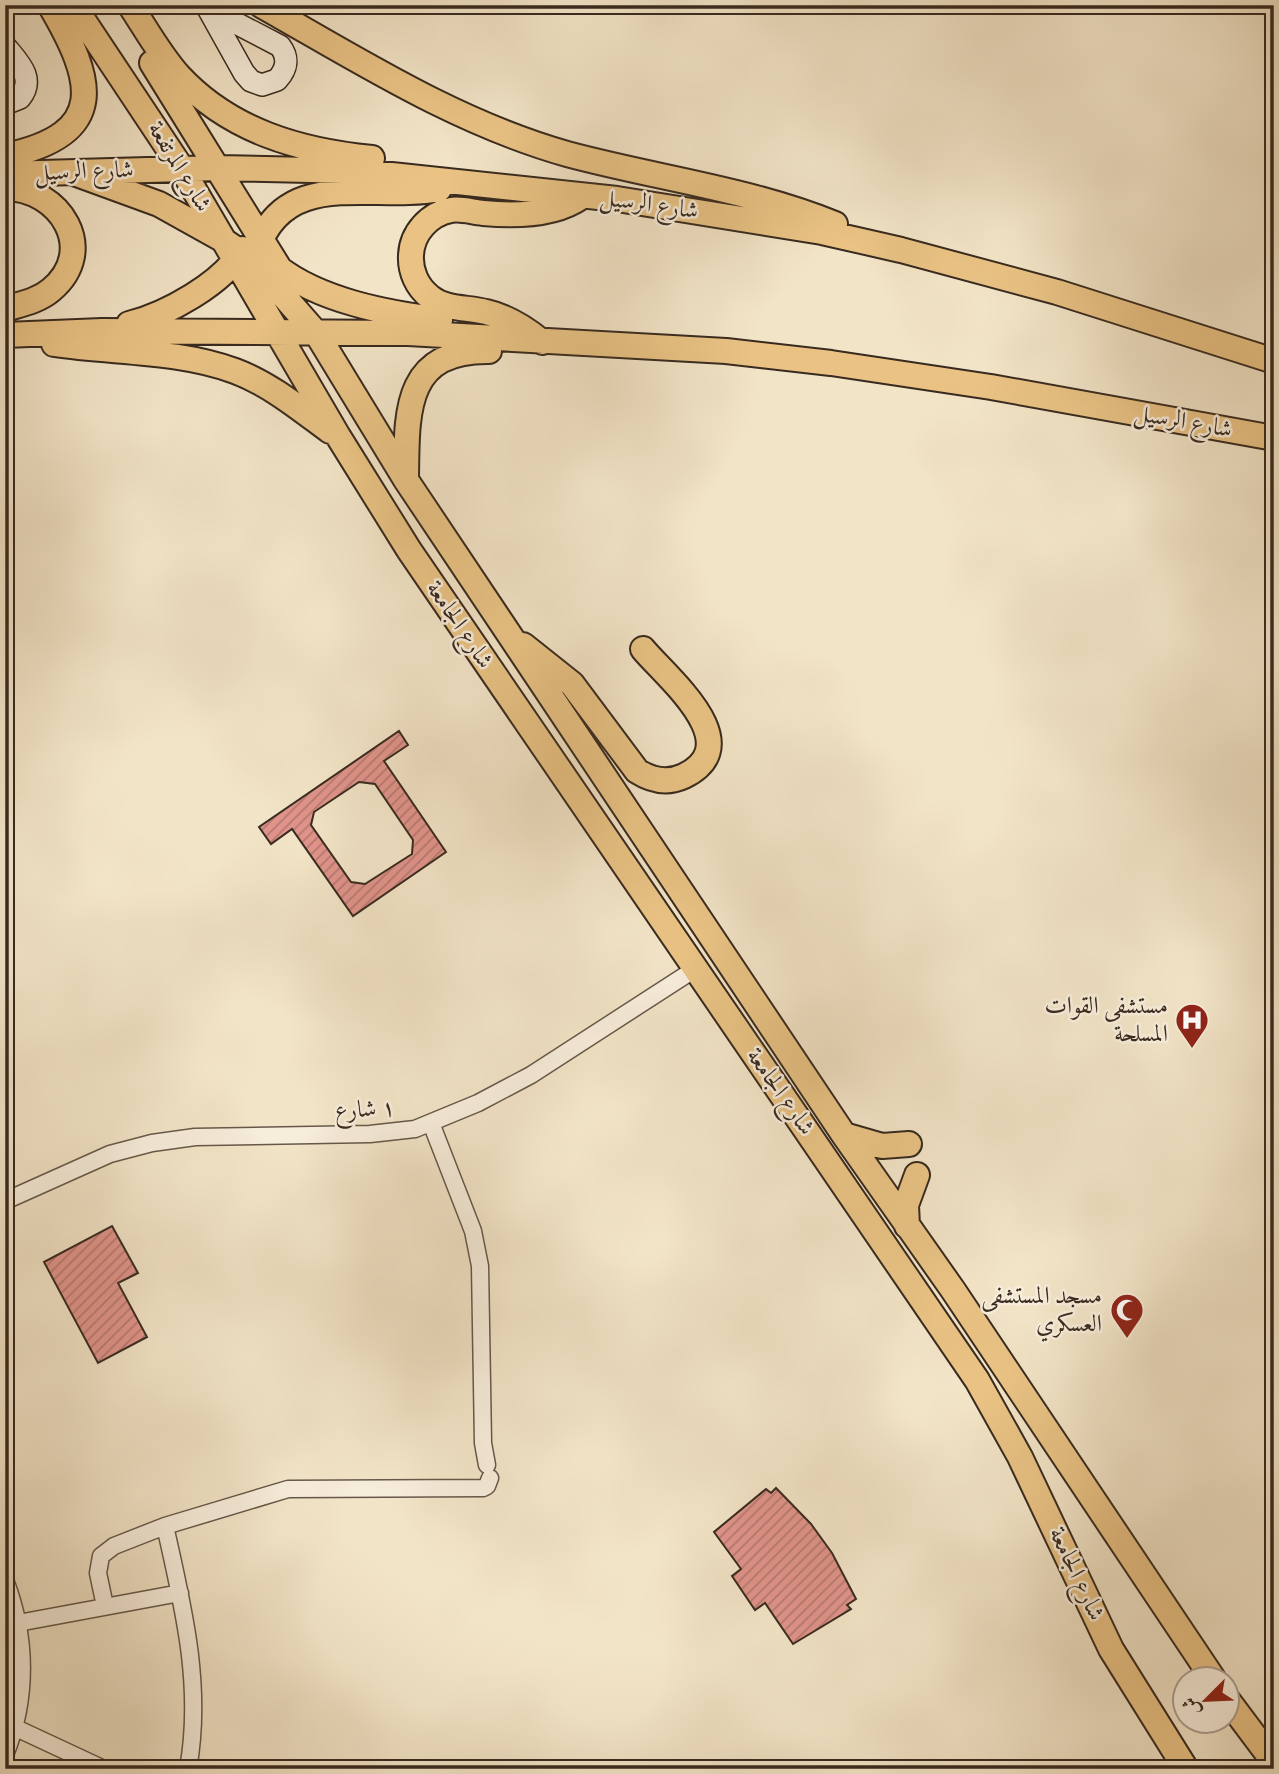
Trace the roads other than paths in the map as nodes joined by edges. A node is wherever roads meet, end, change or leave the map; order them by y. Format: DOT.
graph roads {
  1 [pos="50,5"];
  2 [pos="73,5"];
  3 [pos="115,5"];
  4 [pos="130,5"];
  5 [pos="261,5"];
  6 [pos="5,46"];
  7 [pos="5,104"];
  8 [pos="5,156"];
  9 [pos="219,168"];
  10 [pos="182,169"];
  11 [pos="74,173"];
  12 [pos="5,174"];
  13 [pos="460,182"];
  14 [pos="5,188"];
  15 [pos="582,197"];
  16 [pos="220,238"];
  17 [pos="901,250"];
  18 [pos="249,251"];
  19 [pos="281,270"];
  20 [pos="5,309"];
  21 [pos="102,331"];
  22 [pos="277,334"];
  23 [pos="317,334"];
  24 [pos="5,335"];
  25 [pos="511,340"];
  26 [pos="542,342"];
  27 [pos="608,345"];
  28 [pos="1274,361"];
  29 [pos="338,436"];
  30 [pos="1274,438"];
  31 [pos="406,480"];
  32 [pos="511,637"];
  33 [pos="643,649"];
  34 [pos="695,969"];
  35 [pos="432,1123"];
  36 [pos="844,1135"];
  37 [pos="909,1144"];
  38 [pos="917,1175"];
  39 [pos="5,1201"];
  40 [pos="907,1226"];
  41 [pos="165,1527"];
  42 [pos="5,1580"];
  43 [pos="180,1593"];
  44 [pos="105,1606"];
  45 [pos="18,1623"];
  46 [pos="1205,1666"];
  47 [pos="1240,1716"];
  48 [pos="16,1728"];
  49 [pos="5,1755"];
  50 [pos="1274,1762"];
  51 [pos="102,1768"];
  52 [pos="188,1769"];
  53 [pos="1186,1769"];
  1 -- 8 [label="main road"];
  2 -- 10 [label="main road, شارع المرتفعة"];
  3 -- 9 [label="main road, شارع المرتفعة"];
  4 -- 15 [label="main road"];
  5 -- 17 [label="main road"];
  6 -- 7 [label="main road"];
  9 -- 10 [label="main road, شارع الرسيل"];
  9 -- 13 [label="main road, شارع الرسيل"];
  9 -- 18 [label="main road, شارع المرتفعة"];
  10 -- 11 [label="main road, شارع الرسيل"];
  10 -- 16 [label="main road, شارع المرتفعة"];
  10 -- 18 [label="main road"];
  11 -- 12 [label="main road, شارع الرسيل"];
  11 -- 16 [label="main road"];
  13 -- 15 [label="main road, شارع الرسيل"];
  13 -- 18 [label="main road"];
  14 -- 20 [label="main road"];
  15 -- 17 [label="main road, شارع الرسيل"];
  15 -- 26 [label="main road"];
  16 -- 18 [label="main road"];
  17 -- 28 [label="main road, شارع الرسيل"];
  18 -- 19 [label="main road, شارع المرتفعة"];
  18 -- 21 [label="main road"];
  18 -- 22 [label="main road, شارع المرتفعة"];
  18 -- 23 [label="main road"];
  19 -- 23 [label="main road, شارع المرتفعة"];
  19 -- 25 [label="main road"];
  21 -- 22 [label="main road, شارع الرسيل"];
  21 -- 24 [label="main road, شارع الرسيل"];
  22 -- 23 [label="main road, شارع الرسيل"];
  22 -- 29 [label="main road, شارع الجامعة"];
  23 -- 25 [label="main road, شارع الرسيل"];
  23 -- 31 [label="main road, شارع الجامعة"];
  24 -- 29 [label="main road"];
  25 -- 26 [label="main road, شارع الرسيل"];
  26 -- 27 [label="main road, شارع الرسيل"];
  27 -- 30 [label="main road, شارع الرسيل"];
  27 -- 31 [label="main road"];
  29 -- 34 [label="main road, شارع الجامعة"];
  31 -- 32 [label="main road, شارع الجامعة"];
  32 -- 33 [label="main road"];
  32 -- 36 [label="main road, شارع الجامعة"];
  34 -- 35 [label="street, ١ شارع"];
  34 -- 53 [label="main road, شارع الجامعة"];
  35 -- 39 [label="street, ١ شارع"];
  35 -- 41 [label="street"];
  36 -- 37 [label="main road"];
  36 -- 40 [label="main road, شارع الجامعة"];
  38 -- 40 [label="main road"];
  40 -- 46 [label="main road, شارع الجامعة"];
  41 -- 43 [label="street"];
  41 -- 44 [label="street"];
  42 -- 45 [label="street"];
  43 -- 44 [label="street"];
  43 -- 52 [label="street"];
  44 -- 45 [label="street"];
  45 -- 48 [label="street"];
  47 -- 50 [label="main road"];
  48 -- 49 [label="street"];
  48 -- 51 [label="street"];
}
